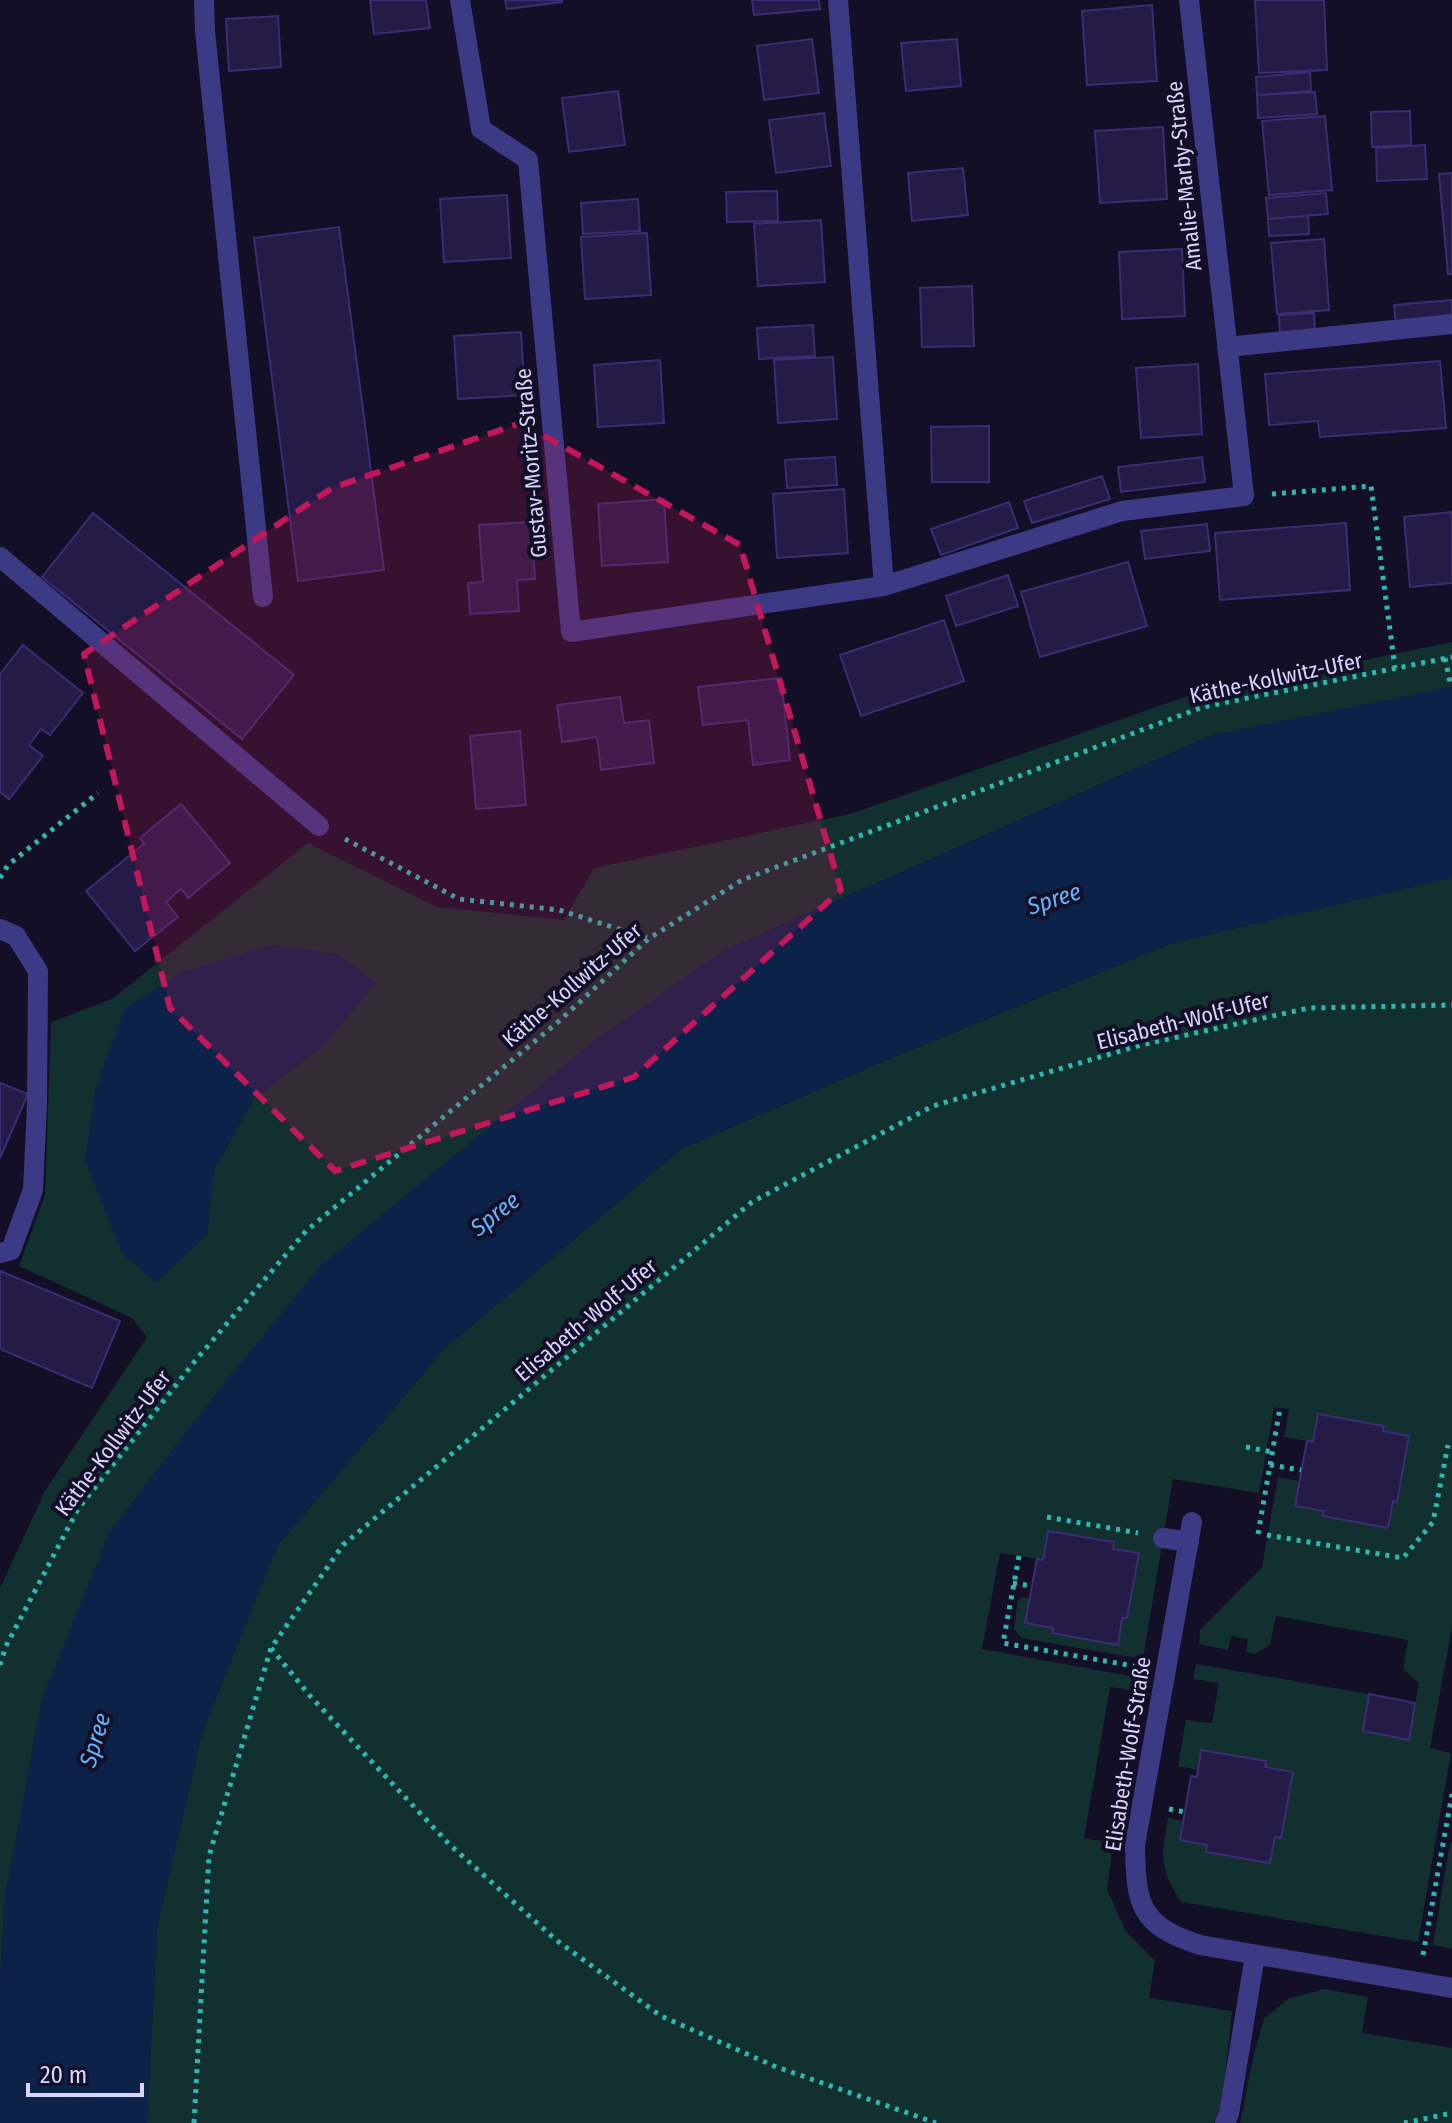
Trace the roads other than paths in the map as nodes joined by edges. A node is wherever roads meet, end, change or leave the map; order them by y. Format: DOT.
graph roads {
  1 [pos="204,0"];
  2 [pos="460,0"];
  3 [pos="838,0"];
  4 [pos="1189,0"];
  5 [pos="1452,324"];
  6 [pos="1227,347"];
  7 [pos="1244,496"];
  8 [pos="0,557"];
  9 [pos="884,586"];
  10 [pos="263,597"];
  11 [pos="319,826"];
  12 [pos="0,929"];
  13 [pos="0,1253"];
  14 [pos="1163,1538"];
  15 [pos="1255,1955"];
  16 [pos="1452,1988"];
  17 [pos="1225,2123"];
  1 -- 10 [label="street"];
  2 -- 9 [label="street, Gustav-Moritz-Straße"];
  3 -- 9 [label="street"];
  4 -- 6 [label="street, Amalie-Marby-Straße"];
  5 -- 6 [label="street"];
  6 -- 7 [label="street, Amalie-Marby-Straße"];
  7 -- 9 [label="street, Gustav-Moritz-Straße"];
  8 -- 11 [label="street"];
  12 -- 13 [label="street"];
  14 -- 15 [label="street, Elisabeth-Wolf-Straße"];
  15 -- 16 [label="street, Elisabeth-Wolf-Straße"];
  15 -- 17 [label="street"];
}
